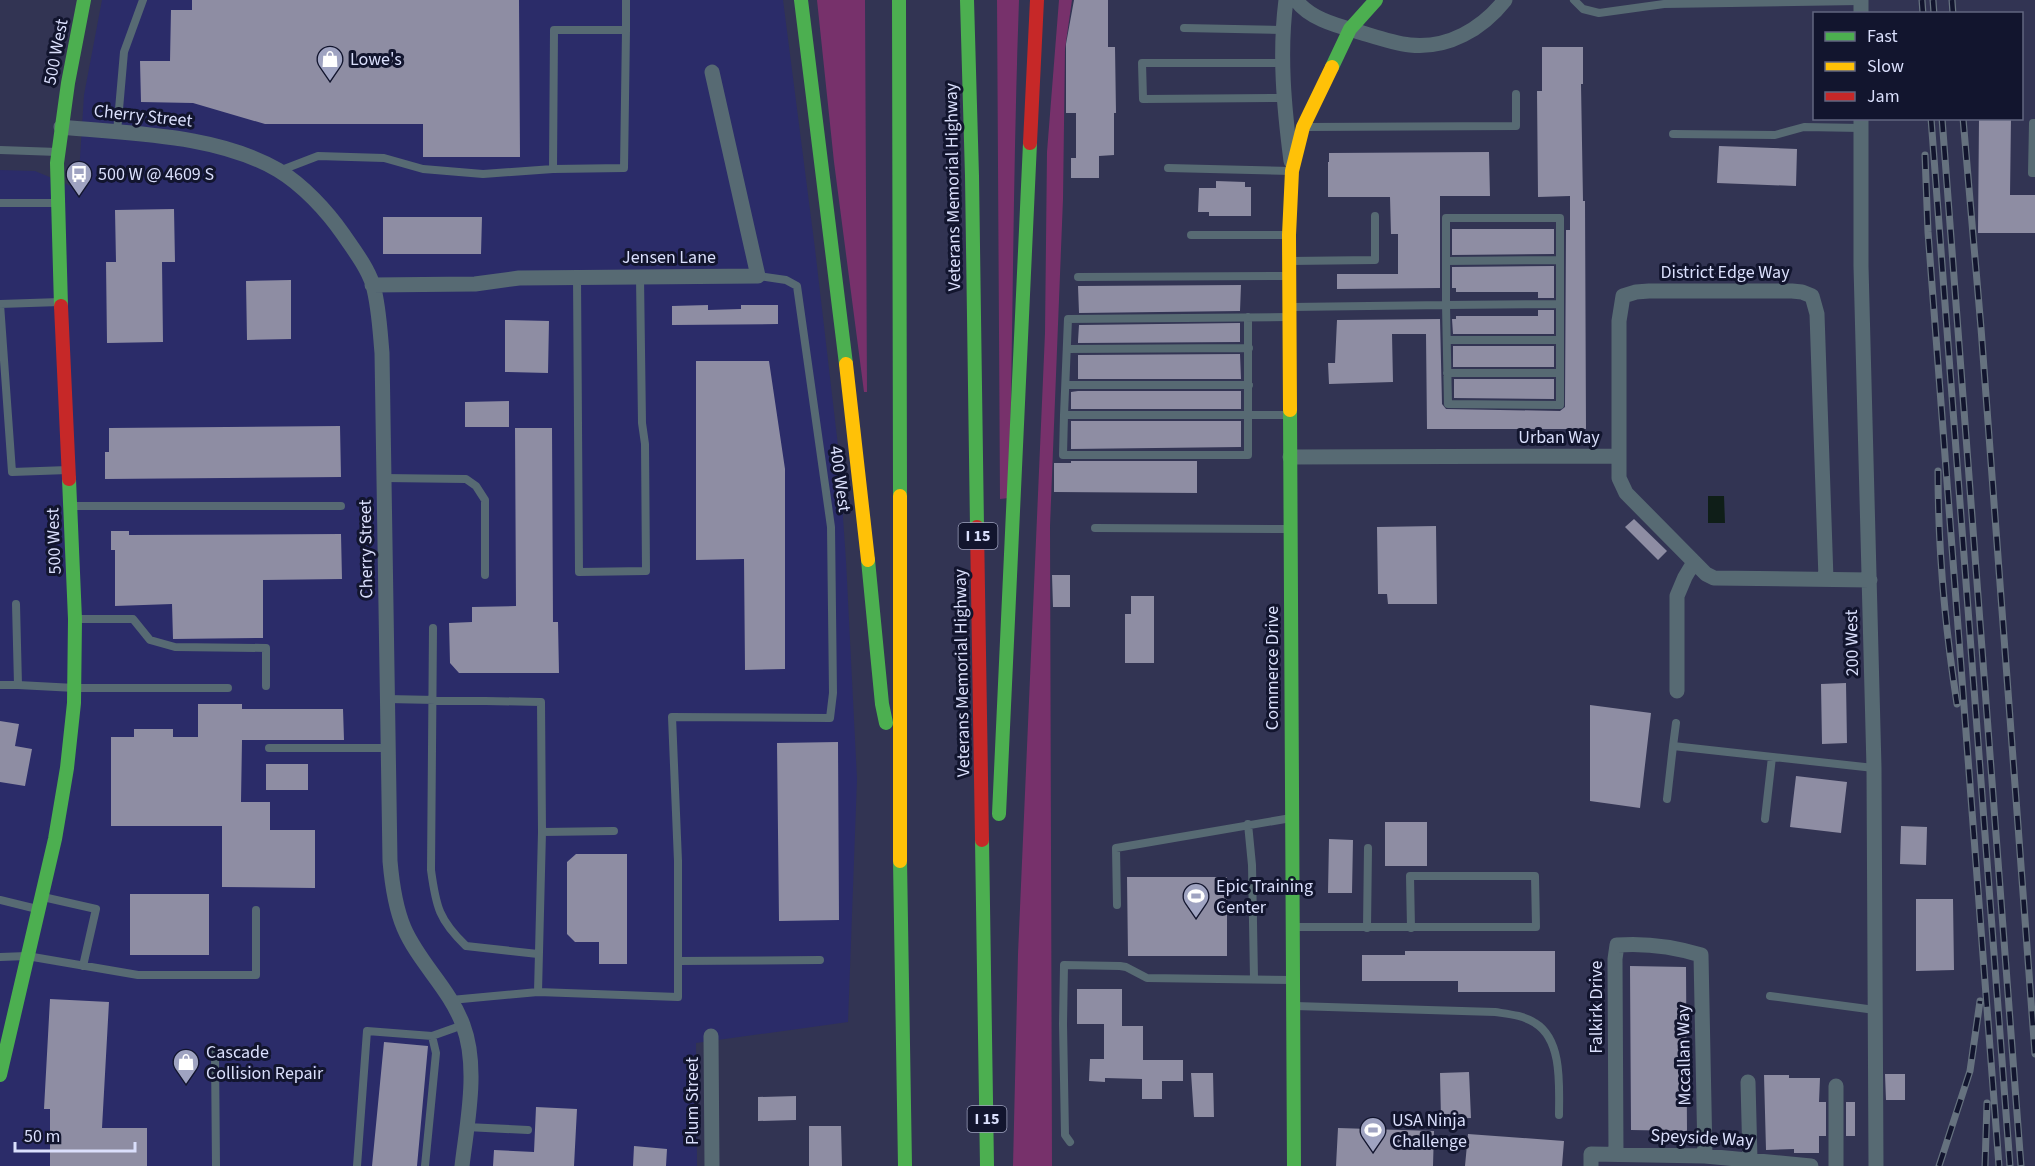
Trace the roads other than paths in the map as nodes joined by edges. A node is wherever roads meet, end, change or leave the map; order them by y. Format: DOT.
graph roads {
  1 [pos="84,0"];
  2 [pos="143,0"];
  3 [pos="626,0"];
  4 [pos="801,0"];
  5 [pos="899,0"];
  6 [pos="967,0"];
  7 [pos="1037,0"];
  8 [pos="1286,0"];
  9 [pos="1296,0"];
  10 [pos="1376,0"];
  11 [pos="1505,0"];
  12 [pos="1574,0"];
  13 [pos="1860,5"];
  14 [pos="1184,28"];
  15 [pos="1350,29"];
  16 [pos="626,30"];
  17 [pos="1282,30"];
  18 [pos="1282,63"];
  19 [pos="712,72"];
  20 [pos="1516,94"];
  21 [pos="1283,98"];
  22 [pos="1861,123"];
  23 [pos="2035,123"];
  24 [pos="61,127"];
  25 [pos="1304,127"];
  26 [pos="117,132"];
  27 [pos="1673,134"];
  28 [pos="0,150"];
  29 [pos="58,152"];
  30 [pos="1168,168"];
  31 [pos="553,169"];
  32 [pos="279,171"];
  33 [pos="1292,171"];
  34 [pos="2035,173"];
  35 [pos="0,202"];
  36 [pos="57,203"];
  37 [pos="1375,216"];
  38 [pos="1191,235"];
  39 [pos="1289,235"];
  40 [pos="1560,260"];
  41 [pos="1289,261"];
  42 [pos="1446,261"];
  43 [pos="758,276"];
  44 [pos="1289,276"];
  45 [pos="577,277"];
  46 [pos="640,277"];
  47 [pos="1078,277"];
  48 [pos="372,285"];
  49 [pos="61,302"];
  50 [pos="0,304"];
  51 [pos="1560,304"];
  52 [pos="1446,305"];
  53 [pos="1289,312"];
  54 [pos="1248,317"];
  55 [pos="1447,340"];
  56 [pos="1560,340"];
  57 [pos="1249,348"];
  58 [pos="1067,349"];
  59 [pos="1447,373"];
  60 [pos="1560,373"];
  61 [pos="1066,385"];
  62 [pos="1249,385"];
  63 [pos="1064,415"];
  64 [pos="1248,415"];
  65 [pos="1290,415"];
  66 [pos="1619,456"];
  67 [pos="1290,458"];
  68 [pos="70,470"];
  69 [pos="384,478"];
  70 [pos="71,506"];
  71 [pos="341,506"];
  72 [pos="1095,528"];
  73 [pos="1290,529"];
  74 [pos="1694,562"];
  75 [pos="485,575"];
  76 [pos="1826,579"];
  77 [pos="1870,580"];
  78 [pos="16,604"];
  79 [pos="75,619"];
  80 [pos="433,628"];
  81 [pos="0,685"];
  82 [pos="18,685"];
  83 [pos="266,686"];
  84 [pos="75,688"];
  85 [pos="228,688"];
  86 [pos="1677,691"];
  87 [pos="387,699"];
  88 [pos="432,700"];
  89 [pos="1676,723"];
  90 [pos="1673,746"];
  91 [pos="269,748"];
  92 [pos="388,748"];
  93 [pos="1772,758"];
  94 [pos="1874,768"];
  95 [pos="899,789"];
  96 [pos="1667,799"];
  97 [pos="1292,818"];
  98 [pos="1765,819"];
  99 [pos="1248,824"];
  100 [pos="614,831"];
  101 [pos="542,832"];
  102 [pos="998,833"];
  103 [pos="1368,848"];
  104 [pos="996,869"];
  105 [pos="0,900"];
  106 [pos="40,903"];
  107 [pos="1117,905"];
  108 [pos="256,910"];
  109 [pos="1293,927"];
  110 [pos="1367,928"];
  111 [pos="1411,928"];
  112 [pos="538,954"];
  113 [pos="1701,955"];
  114 [pos="0,957"];
  115 [pos="27,957"];
  116 [pos="678,960"];
  117 [pos="820,960"];
  118 [pos="83,966"];
  119 [pos="1254,979"];
  120 [pos="1293,980"];
  121 [pos="538,992"];
  122 [pos="1770,996"];
  123 [pos="451,1000"];
  124 [pos="1293,1006"];
  125 [pos="1875,1010"];
  126 [pos="463,1025"];
  127 [pos="432,1035"];
  128 [pos="711,1035"];
  129 [pos="215,1053"];
  130 [pos="987,1072"];
  131 [pos="0,1075"];
  132 [pos="1748,1082"];
  133 [pos="1836,1086"];
  134 [pos="1559,1114"];
  135 [pos="466,1127"];
  136 [pos="528,1130"];
  137 [pos="1070,1142"];
  138 [pos="1616,1154"];
  139 [pos="1705,1155"];
  140 [pos="1591,1160"];
  141 [pos="1750,1160"];
  142 [pos="216,1166"];
  143 [pos="357,1166"];
  144 [pos="425,1166"];
  145 [pos="462,1166"];
  146 [pos="712,1166"];
  147 [pos="905,1166"];
  148 [pos="987,1166"];
  149 [pos="1294,1166"];
  150 [pos="1811,1166"];
  151 [pos="1836,1166"];
  152 [pos="1876,1166"];
  1 -- 24 [label="main road, 500 West"];
  2 -- 26 [label="lane"];
  3 -- 16 [label="lane"];
  4 -- 95 [label="main road"];
  5 -- 95 [label="main road"];
  6 -- 130 [label="main road, Veterans Memorial Highway / I 15"];
  7 -- 102 [label="main road"];
  8 -- 17 [label="street, Commerce Drive"];
  9 -- 15 [label="street"];
  10 -- 15 [label="main road, Commerce Drive"];
  11 -- 15 [label="street"];
  12 -- 13 [label="lane"];
  14 -- 17 [label="lane"];
  15 -- 25 [label="main road, Commerce Drive"];
  16 -- 31 [label="lane"];
  16 -- 31 [label="lane"];
  17 -- 18 [label="street, Commerce Drive"];
  18 -- 21 [label="street, Commerce Drive"];
  18 -- 21 [label="lane"];
  19 -- 43 [label="street"];
  20 -- 25 [label="lane"];
  21 -- 33 [label="street, Commerce Drive"];
  22 -- 27 [label="lane"];
  22 -- 77 [label="street, 200 West"];
  23 -- 34 [label="lane"];
  24 -- 26 [label="street, Cherry Street"];
  24 -- 29 [label="main road, 500 West"];
  25 -- 33 [label="main road, Commerce Drive"];
  26 -- 32 [label="street, Cherry Street"];
  28 -- 29 [label="lane"];
  29 -- 36 [label="main road, 500 West"];
  30 -- 33 [label="lane"];
  31 -- 32 [label="lane"];
  32 -- 48 [label="street, Cherry Street"];
  33 -- 39 [label="main road, Commerce Drive"];
  35 -- 36 [label="lane"];
  36 -- 49 [label="main road, 500 West"];
  37 -- 41 [label="lane"];
  38 -- 39 [label="lane"];
  39 -- 41 [label="main road, Commerce Drive"];
  40 -- 42 [label="lane"];
  40 -- 42 [label="lane"];
  40 -- 51 [label="lane"];
  41 -- 44 [label="main road, Commerce Drive"];
  42 -- 52 [label="lane"];
  43 -- 46 [label="street, Jensen Lane"];
  43 -- 116 [label="lane, 400 West"];
  44 -- 47 [label="lane"];
  44 -- 53 [label="main road, Commerce Drive"];
  45 -- 46 [label="street, Jensen Lane"];
  45 -- 46 [label="lane"];
  45 -- 48 [label="street, Jensen Lane"];
  48 -- 69 [label="street, Cherry Street"];
  49 -- 50 [label="lane"];
  49 -- 68 [label="main road, 500 West"];
  50 -- 68 [label="lane"];
  51 -- 52 [label="lane"];
  51 -- 56 [label="lane"];
  52 -- 53 [label="lane"];
  52 -- 55 [label="lane"];
  53 -- 54 [label="lane"];
  53 -- 65 [label="main road, Commerce Drive"];
  54 -- 57 [label="lane"];
  54 -- 58 [label="lane"];
  55 -- 56 [label="lane"];
  55 -- 59 [label="lane"];
  56 -- 60 [label="lane"];
  57 -- 58 [label="lane"];
  57 -- 62 [label="lane"];
  58 -- 61 [label="lane"];
  59 -- 60 [label="lane"];
  59 -- 60 [label="lane"];
  61 -- 62 [label="lane"];
  61 -- 63 [label="lane"];
  62 -- 64 [label="lane"];
  63 -- 64 [label="lane"];
  63 -- 64 [label="lane"];
  64 -- 65 [label="lane"];
  65 -- 67 [label="main road, Commerce Drive"];
  66 -- 67 [label="street, Urban Way"];
  66 -- 74 [label="street, Urban Way"];
  66 -- 76 [label="street, District Edge Way"];
  67 -- 73 [label="main road, Commerce Drive"];
  68 -- 70 [label="main road, 500 West"];
  69 -- 75 [label="lane"];
  69 -- 87 [label="street, Cherry Street"];
  70 -- 71 [label="lane"];
  70 -- 79 [label="main road, 500 West"];
  72 -- 73 [label="lane"];
  73 -- 97 [label="main road, Commerce Drive"];
  74 -- 76 [label="street, Urban Way"];
  74 -- 86 [label="street"];
  76 -- 77 [label="street, Urban Way"];
  77 -- 94 [label="street, 200 West"];
  78 -- 82 [label="lane"];
  79 -- 83 [label="lane"];
  79 -- 84 [label="main road, 500 West"];
  80 -- 88 [label="lane"];
  81 -- 82 [label="lane"];
  82 -- 84 [label="lane"];
  84 -- 85 [label="lane"];
  84 -- 106 [label="main road, 500 West"];
  87 -- 88 [label="lane"];
  87 -- 92 [label="street, Cherry Street"];
  88 -- 101 [label="lane"];
  88 -- 112 [label="lane"];
  89 -- 90 [label="lane"];
  90 -- 93 [label="lane"];
  90 -- 96 [label="lane"];
  91 -- 92 [label="lane"];
  92 -- 123 [label="street, Cherry Street"];
  93 -- 94 [label="lane"];
  93 -- 98 [label="lane"];
  94 -- 125 [label="street, 200 West"];
  95 -- 147 [label="main road"];
  97 -- 99 [label="lane"];
  97 -- 109 [label="main road, Commerce Drive"];
  99 -- 107 [label="lane"];
  99 -- 119 [label="lane"];
  100 -- 101 [label="lane"];
  101 -- 112 [label="lane"];
  103 -- 110 [label="lane"];
  104 -- 130 [label="main road"];
  105 -- 106 [label="lane"];
  106 -- 115 [label="main road, 500 West"];
  106 -- 118 [label="lane"];
  108 -- 118 [label="lane"];
  109 -- 110 [label="lane"];
  109 -- 120 [label="main road, Commerce Drive"];
  110 -- 111 [label="lane"];
  111 -- 111 [label="lane"];
  112 -- 121 [label="lane"];
  113 -- 138 [label="street, Falkirk Drive"];
  113 -- 139 [label="street, Mccallan Way"];
  114 -- 115 [label="lane"];
  115 -- 118 [label="lane"];
  115 -- 131 [label="main road, 500 West"];
  116 -- 117 [label="lane"];
  116 -- 121 [label="lane"];
  119 -- 120 [label="lane"];
  119 -- 137 [label="lane"];
  120 -- 124 [label="main road, Commerce Drive"];
  121 -- 123 [label="lane"];
  122 -- 125 [label="lane"];
  123 -- 126 [label="street, Cherry Street"];
  124 -- 134 [label="lane"];
  124 -- 149 [label="main road, Commerce Drive"];
  125 -- 152 [label="street, 200 West"];
  126 -- 127 [label="lane"];
  126 -- 135 [label="street, Cherry Street"];
  127 -- 143 [label="lane"];
  127 -- 144 [label="lane"];
  128 -- 146 [label="street, Plum Street"];
  129 -- 142 [label="lane"];
  130 -- 148 [label="main road, Veterans Memorial Highway / I 15"];
  132 -- 141 [label="street"];
  133 -- 151 [label="street"];
  135 -- 136 [label="lane"];
  135 -- 145 [label="street, Cherry Street"];
  138 -- 139 [label="street, Speyside Way"];
  138 -- 140 [label="street, Speyside Way"];
  139 -- 141 [label="street, Speyside Way"];
  141 -- 150 [label="street, Speyside Way"];
}
